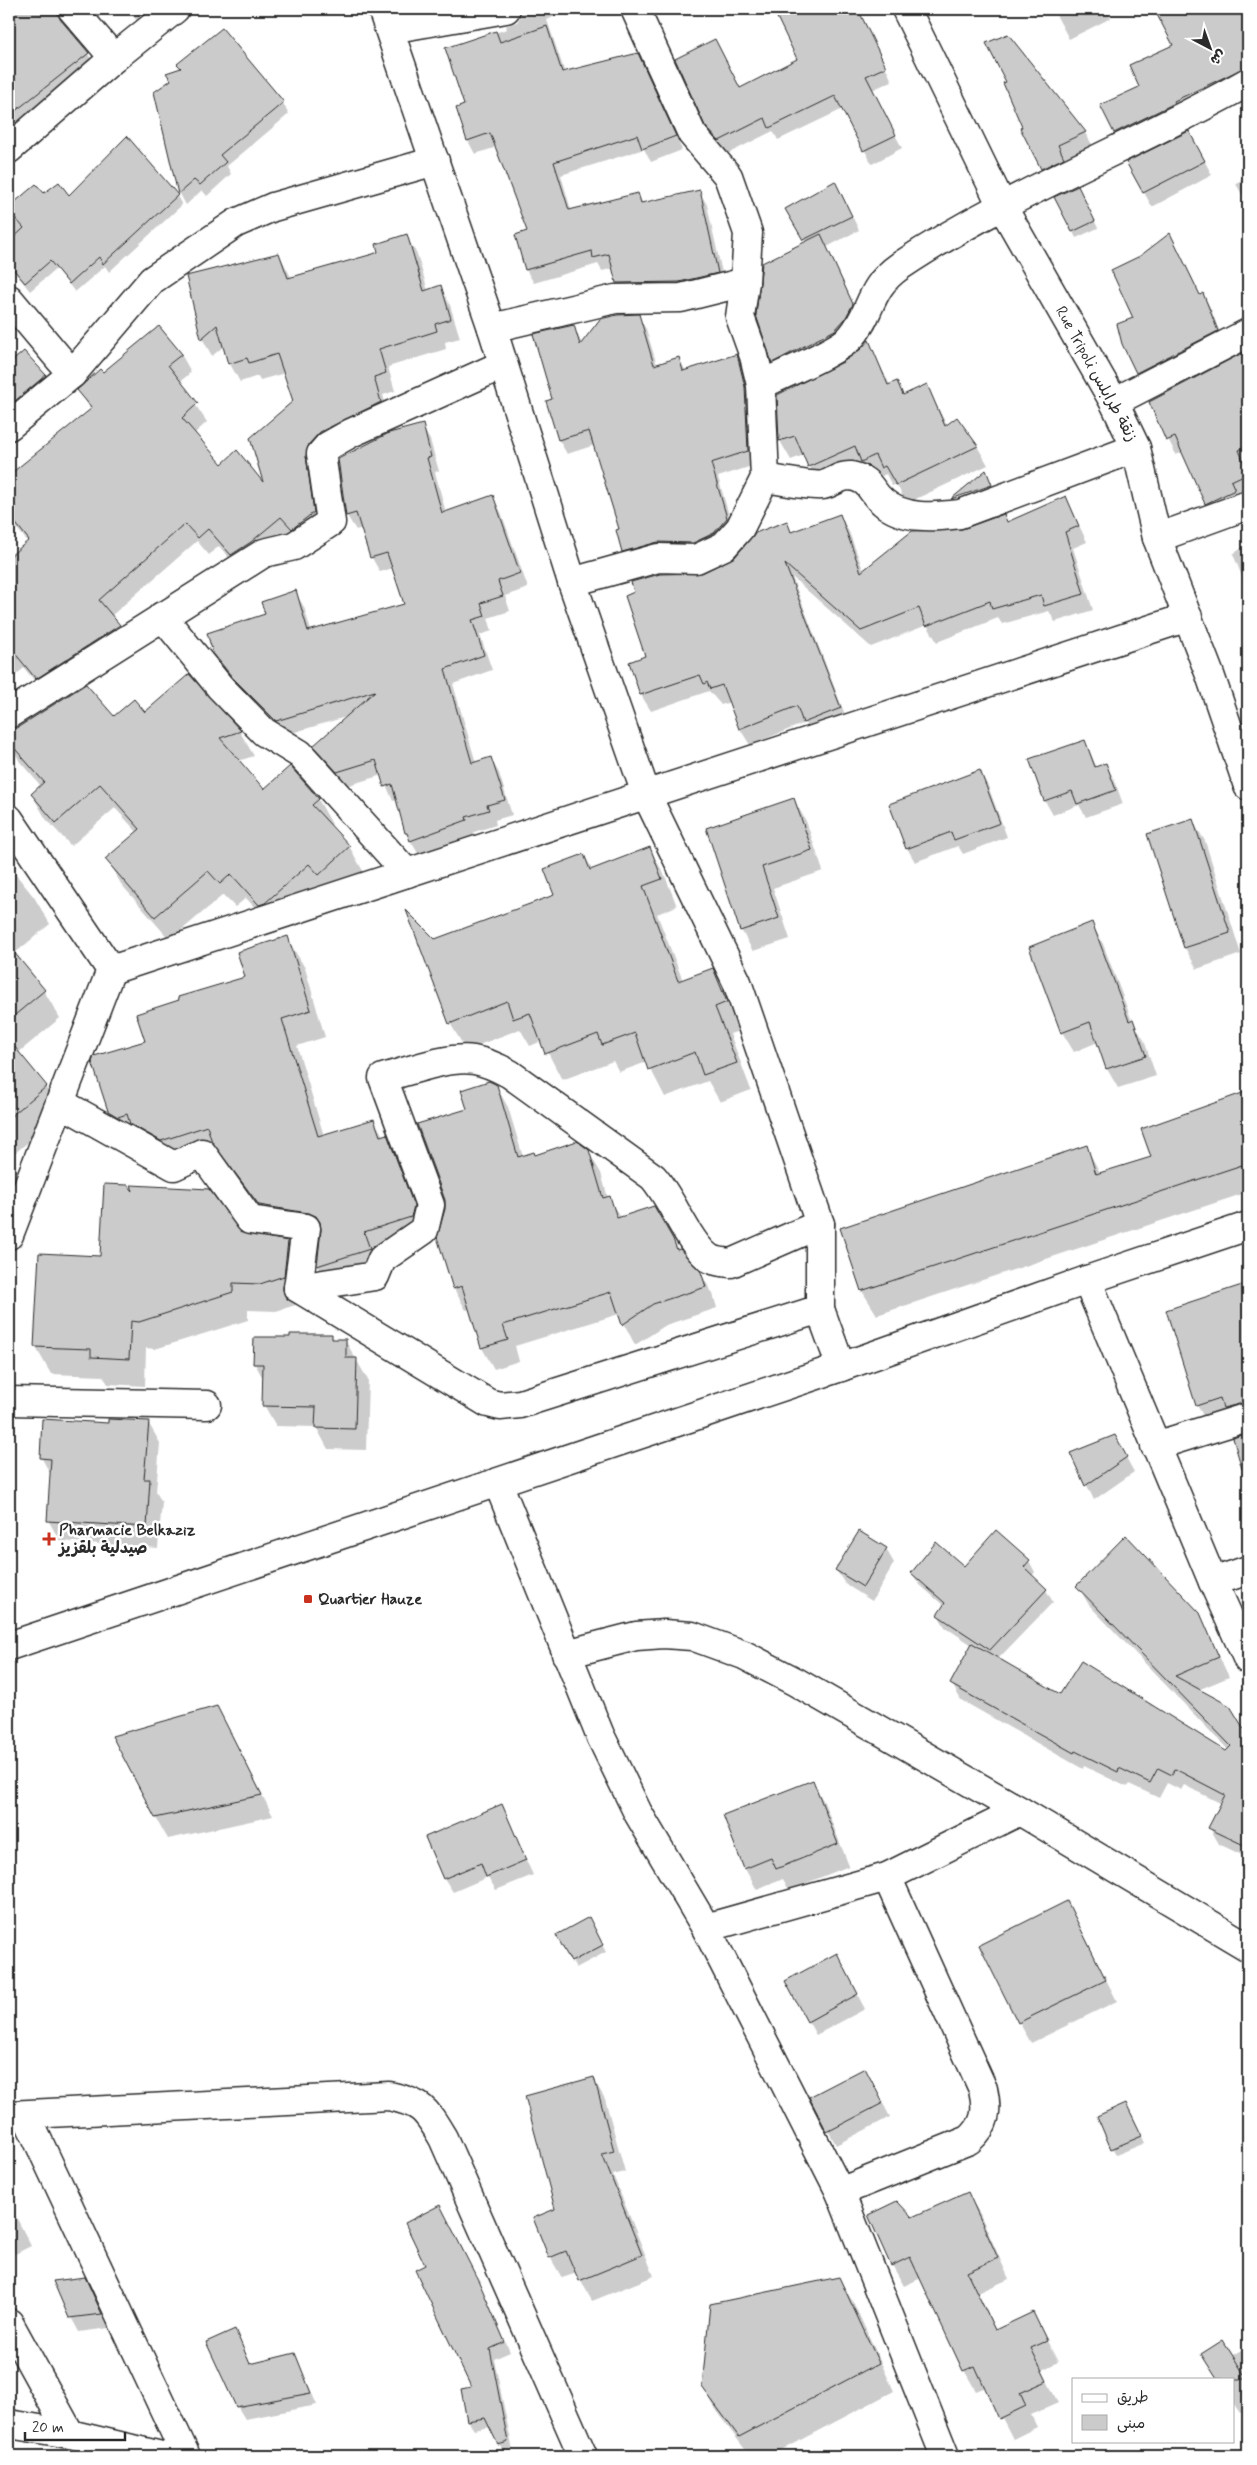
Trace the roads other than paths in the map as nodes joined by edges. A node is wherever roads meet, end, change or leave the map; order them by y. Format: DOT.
graph roads {
  1 [pos="72,9"];
  2 [pos="176,9"];
  3 [pos="506,9"];
  4 [pos="635,9"];
  5 [pos="910,10"];
  6 [pos="386,19"];
  7 [pos="114,58"];
  8 [pos="1248,82"];
  9 [pos="9,150"];
  10 [pos="435,161"];
  11 [pos="1002,206"];
  12 [pos="745,282"];
  13 [pos="9,299"];
  14 [pos="492,328"];
  15 [pos="1248,333"];
  16 [pos="502,365"];
  17 [pos="72,374"];
  18 [pos="761,384"];
  19 [pos="1114,402"];
  20 [pos="9,426"];
  21 [pos="1136,448"];
  22 [pos="765,478"];
  23 [pos="1248,505"];
  24 [pos="1157,538"];
  25 [pos="572,582"];
  26 [pos="162,616"];
  27 [pos="1188,617"];
  28 [pos="9,714"];
  29 [pos="1248,786"];
  30 [pos="646,794"];
  31 [pos="9,819"];
  32 [pos="406,873"];
  33 [pos="111,970"];
  34 [pos="61,1103"];
  35 [pos="18,1192"];
  36 [pos="820,1224"];
  37 [pos="1248,1226"];
  38 [pos="9,1235"];
  39 [pos="1087,1280"];
  40 [pos="298,1288"];
  41 [pos="820,1309"];
  42 [pos="841,1368"];
  43 [pos="9,1401"];
  44 [pos="207,1405"];
  45 [pos="1248,1417"];
  46 [pos="1155,1446"];
  47 [pos="498,1483"];
  48 [pos="1248,1570"];
  49 [pos="1213,1582"];
  50 [pos="9,1646"];
  51 [pos="566,1654"];
  52 [pos="1248,1660"];
  53 [pos="1020,1811"];
  54 [pos="887,1877"];
  55 [pos="706,1928"];
  56 [pos="1248,1947"];
  57 [pos="17,2115"];
  58 [pos="840,2192"];
  59 [pos="9,2323"];
  60 [pos="9,2424"];
  61 [pos="70,2434"];
  62 [pos="162,2456"];
  63 [pos="186,2456"];
  64 [pos="583,2456"];
  65 [pos="945,2456"];
  1 -- 7 [label="street"];
  2 -- 7 [label="street"];
  3 -- 6 [label="street"];
  4 -- 12 [label="street"];
  5 -- 11 [label="street, Rue Tripoli زنقة طرابلس"];
  6 -- 10 [label="street"];
  7 -- 9 [label="street"];
  8 -- 11 [label="street"];
  10 -- 14 [label="street"];
  10 -- 17 [label="street"];
  11 -- 18 [label="street"];
  11 -- 19 [label="street, Rue Tripoli زنقة طرابلس"];
  12 -- 14 [label="street"];
  12 -- 18 [label="street"];
  13 -- 17 [label="street"];
  14 -- 16 [label="street"];
  15 -- 19 [label="street"];
  16 -- 25 [label="street"];
  16 -- 26 [label="street"];
  17 -- 20 [label="street"];
  18 -- 22 [label="street"];
  19 -- 21 [label="street, Rue Tripoli زنقة طرابلس"];
  21 -- 22 [label="street"];
  21 -- 24 [label="street, Rue Tripoli زنقة طرابلس"];
  22 -- 25 [label="street"];
  23 -- 24 [label="street"];
  24 -- 27 [label="street, Rue Tripoli زنقة طرابلس"];
  25 -- 30 [label="street"];
  26 -- 28 [label="street"];
  26 -- 32 [label="street"];
  27 -- 29 [label="street, Rue Tripoli زنقة طرابلس"];
  27 -- 30 [label="street"];
  30 -- 32 [label="street"];
  30 -- 36 [label="street"];
  31 -- 33 [label="street"];
  32 -- 33 [label="street"];
  33 -- 34 [label="street"];
  34 -- 35 [label="street"];
  34 -- 40 [label="street"];
  35 -- 38 [label="street"];
  36 -- 40 [label="street"];
  36 -- 41 [label="street"];
  37 -- 39 [label="street"];
  39 -- 42 [label="street"];
  39 -- 46 [label="street"];
  40 -- 41 [label="street"];
  41 -- 42 [label="street"];
  42 -- 47 [label="street"];
  43 -- 44 [label="street"];
  45 -- 46 [label="street"];
  46 -- 49 [label="street"];
  47 -- 50 [label="street"];
  47 -- 51 [label="street"];
  48 -- 49 [label="street"];
  49 -- 52 [label="street"];
  51 -- 53 [label="street"];
  51 -- 55 [label="street"];
  53 -- 54 [label="street"];
  53 -- 56 [label="street"];
  54 -- 55 [label="street"];
  54 -- 58 [label="street"];
  55 -- 58 [label="street"];
  57 -- 63 [label="street"];
  57 -- 64 [label="street"];
  58 -- 65 [label="street"];
  59 -- 61 [label="street"];
  60 -- 61 [label="street"];
  61 -- 62 [label="street"];
}
